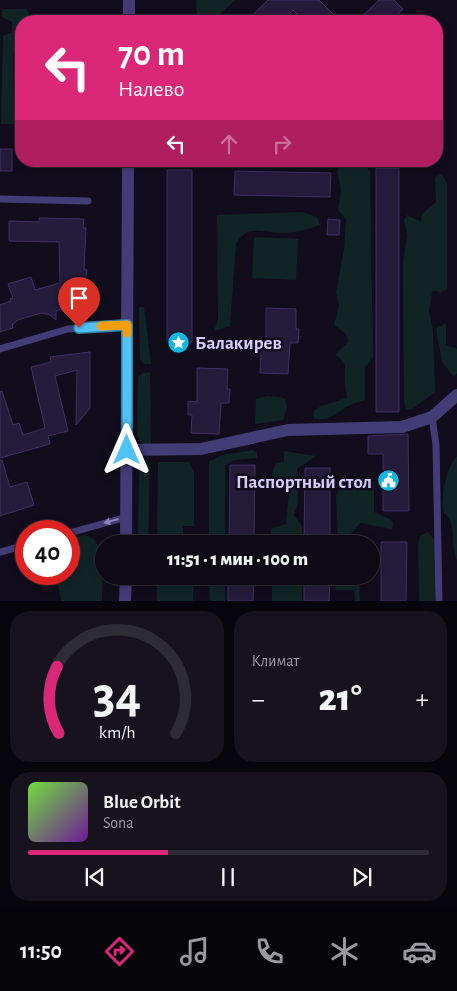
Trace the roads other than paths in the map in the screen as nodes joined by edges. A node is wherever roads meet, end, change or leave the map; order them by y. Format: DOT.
graph roads {
  1 [pos="129,0"];
  2 [pos="129,15"];
  3 [pos="128,167"];
  4 [pos="0,199"];
  5 [pos="88,201"];
  6 [pos="127,325"];
  7 [pos="0,349"];
  8 [pos="457,395"];
  9 [pos="432,418"];
  10 [pos="127,450"];
  11 [pos="127,517"];
  12 [pos="80,530"];
  13 [pos="126,535"];
  14 [pos="15,548"];
  15 [pos="0,552"];
  16 [pos="126,585"];
  17 [pos="125,601"];
  18 [pos="439,601"];
  1 -- 2 [label="street"];
  3 -- 6 [label="street"];
  4 -- 5 [label="lane"];
  6 -- 7 [label="lane"];
  6 -- 10 [label="street"];
  8 -- 9 [label="street"];
  9 -- 10 [label="street"];
  9 -- 18 [label="lane"];
  10 -- 11 [label="street"];
  11 -- 12 [label="lane, one-way"];
  11 -- 13 [label="street"];
  14 -- 15 [label="lane"];
  16 -- 17 [label="street"];
}
